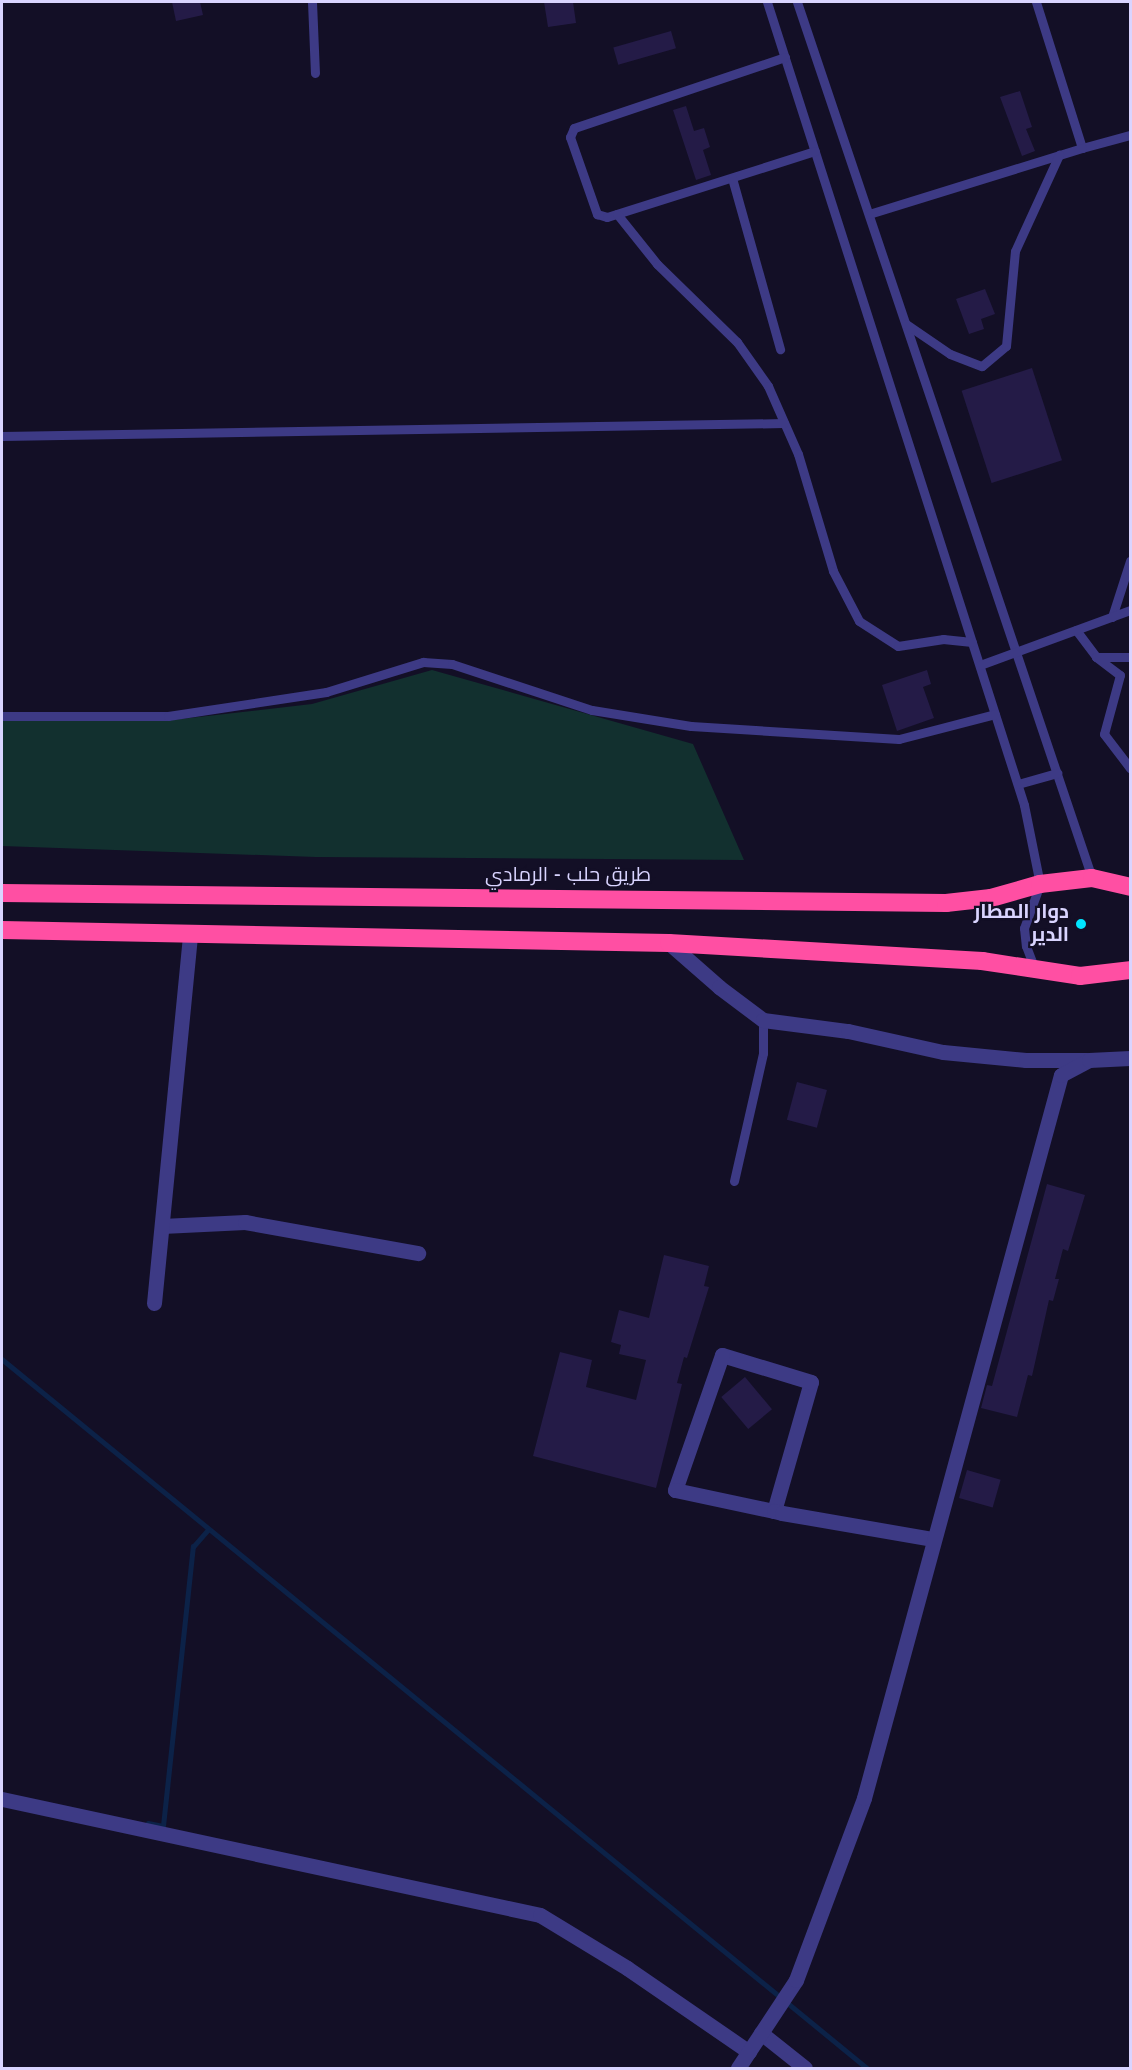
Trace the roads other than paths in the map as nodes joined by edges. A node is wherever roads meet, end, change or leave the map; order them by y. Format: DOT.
graph roads {
  1 [pos="312,2"];
  2 [pos="767,2"];
  3 [pos="797,2"];
  4 [pos="1036,2"];
  5 [pos="785,57"];
  6 [pos="315,74"];
  7 [pos="1131,135"];
  8 [pos="1082,148"];
  9 [pos="815,152"];
  10 [pos="1059,155"];
  11 [pos="732,178"];
  12 [pos="617,214"];
  13 [pos="869,214"];
  14 [pos="906,324"];
  15 [pos="780,349"];
  16 [pos="784,423"];
  17 [pos="2,436"];
  18 [pos="1131,561"];
  19 [pos="1131,610"];
  20 [pos="1112,617"];
  21 [pos="1076,630"];
  22 [pos="972,642"];
  23 [pos="1016,652"];
  24 [pos="1096,657"];
  25 [pos="1131,657"];
  26 [pos="980,664"];
  27 [pos="995,714"];
  28 [pos="2,716"];
  29 [pos="1131,768"];
  30 [pos="1057,773"];
  31 [pos="1018,784"];
  32 [pos="1092,878"];
  33 [pos="1040,884"];
  34 [pos="1131,887"];
  35 [pos="2,893"];
  36 [pos="2,930"];
  37 [pos="190,934"];
  38 [pos="669,943"];
  39 [pos="1035,969"];
  40 [pos="1131,970"];
  41 [pos="764,1020"];
  42 [pos="1131,1058"];
  43 [pos="1089,1060"];
  44 [pos="734,1181"];
  45 [pos="162,1226"];
  46 [pos="418,1252"];
  47 [pos="154,1303"];
  48 [pos="774,1511"];
  49 [pos="932,1539"];
  50 [pos="2,1799"];
  51 [pos="761,2033"];
  52 [pos="749,2052"];
  53 [pos="738,2068"];
  54 [pos="805,2068"];
  1 -- 6 [label="lane"];
  2 -- 5 [label="lane"];
  3 -- 13 [label="lane"];
  4 -- 8 [label="lane"];
  5 -- 9 [label="lane"];
  5 -- 12 [label="lane"];
  7 -- 8 [label="lane"];
  8 -- 10 [label="lane"];
  9 -- 11 [label="lane"];
  9 -- 22 [label="lane"];
  10 -- 13 [label="lane"];
  10 -- 14 [label="lane"];
  11 -- 12 [label="lane"];
  11 -- 15 [label="lane"];
  12 -- 16 [label="lane"];
  13 -- 14 [label="lane"];
  14 -- 23 [label="lane"];
  16 -- 17 [label="lane"];
  16 -- 22 [label="lane"];
  18 -- 20 [label="lane"];
  19 -- 20 [label="lane"];
  20 -- 21 [label="lane"];
  21 -- 23 [label="lane"];
  21 -- 24 [label="lane"];
  22 -- 26 [label="lane"];
  23 -- 26 [label="lane"];
  23 -- 30 [label="lane"];
  24 -- 25 [label="lane"];
  24 -- 29 [label="lane"];
  26 -- 27 [label="lane"];
  27 -- 28 [label="lane"];
  27 -- 31 [label="lane"];
  30 -- 31 [label="lane"];
  30 -- 32 [label="lane"];
  31 -- 33 [label="lane"];
  32 -- 33 [label="highway, طريق حلب - الرمادي"];
  32 -- 34 [label="highway, طريق حلب - الرمادي"];
  33 -- 35 [label="highway, طريق حلب - الرمادي"];
  33 -- 39 [label="lane"];
  36 -- 37 [label="highway"];
  37 -- 38 [label="highway"];
  37 -- 45 [label="street"];
  38 -- 39 [label="highway"];
  38 -- 41 [label="street"];
  39 -- 40 [label="highway"];
  41 -- 43 [label="street"];
  41 -- 44 [label="lane"];
  42 -- 43 [label="street"];
  43 -- 49 [label="street"];
  45 -- 46 [label="street"];
  45 -- 47 [label="street"];
  48 -- 48 [label="street"];
  48 -- 49 [label="street"];
  49 -- 51 [label="street"];
  50 -- 52 [label="street"];
  51 -- 52 [label="street"];
  51 -- 54 [label="street"];
  52 -- 53 [label="street"];
}
